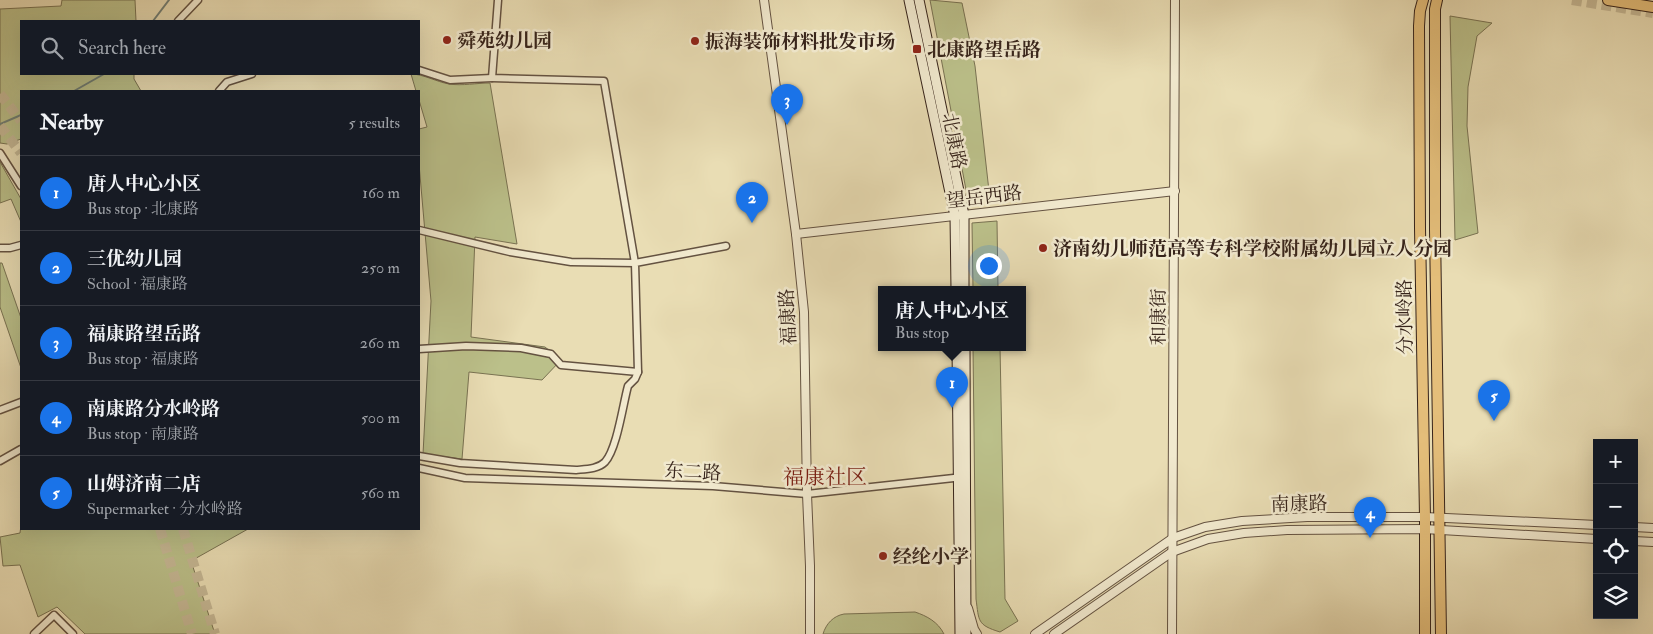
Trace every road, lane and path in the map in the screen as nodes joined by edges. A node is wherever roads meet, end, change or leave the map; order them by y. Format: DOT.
graph roads {
  1 [pos="198,0"];
  2 [pos="498,0"];
  3 [pos="764,0"];
  4 [pos="910,0"];
  5 [pos="919,0"];
  6 [pos="1174,0"];
  7 [pos="1423,0"];
  8 [pos="1438,0"];
  9 [pos="1608,0"];
  10 [pos="1653,8"];
  11 [pos="179,20"];
  12 [pos="420,70"];
  13 [pos="249,75"];
  14 [pos="492,78"];
  15 [pos="220,90"];
  16 [pos="0,153"];
  17 [pos="20,184"];
  18 [pos="1175,191"];
  19 [pos="959,215"];
  20 [pos="1420,228"];
  21 [pos="420,230"];
  22 [pos="1434,230"];
  23 [pos="796,234"];
  24 [pos="20,245"];
  25 [pos="726,246"];
  26 [pos="0,248"];
  27 [pos="635,263"];
  28 [pos="956,286"];
  29 [pos="964,286"];
  30 [pos="420,349"];
  31 [pos="957,351"];
  32 [pos="965,351"];
  33 [pos="638,372"];
  34 [pos="20,402"];
  35 [pos="0,410"];
  36 [pos="20,450"];
  37 [pos="420,456"];
  38 [pos="0,461"];
  39 [pos="420,468"];
  40 [pos="963,477"];
  41 [pos="807,494"];
  42 [pos="1425,517"];
  43 [pos="1440,518"];
  44 [pos="1593,525"];
  45 [pos="1638,527"];
  46 [pos="1653,528"];
  47 [pos="1424,529"];
  48 [pos="1439,530"];
  49 [pos="1173,538"];
  50 [pos="1593,539"];
  51 [pos="1638,541"];
  52 [pos="1653,542"];
  53 [pos="1172,552"];
  54 [pos="966,601"];
  55 [pos="34,634"];
  56 [pos="73,634"];
  57 [pos="810,634"];
  58 [pos="960,634"];
  59 [pos="966,634"];
  60 [pos="977,634"];
  61 [pos="1035,634"];
  62 [pos="1054,634"];
  63 [pos="1172,634"];
  64 [pos="1425,634"];
  65 [pos="1441,634"];
  1 -- 11 [label="street"];
  2 -- 14 [label="street"];
  3 -- 23 [label="street, 福康路"];
  4 -- 19 [label="main road, 北康路"];
  5 -- 19 [label="main road, 北康路"];
  6 -- 18 [label="street, 和康街"];
  7 -- 20 [label="main road, 分水岭路"];
  8 -- 22 [label="main road, 分水岭路"];
  9 -- 10 [label="main road"];
  12 -- 14 [label="street"];
  13 -- 15 [label="street"];
  14 -- 27 [label="street"];
  16 -- 17 [label="street"];
  18 -- 19 [label="street, 望岳西路"];
  18 -- 49 [label="street, 和康街"];
  19 -- 23 [label="street, 望岳西路"];
  19 -- 28 [label="main road, 北康路"];
  19 -- 29 [label="main road, 北康路"];
  20 -- 22 [label="street"];
  20 -- 42 [label="main road, 分水岭路"];
  21 -- 27 [label="street"];
  22 -- 43 [label="main road, 分水岭路"];
  23 -- 41 [label="street, 福康路"];
  24 -- 26 [label="street"];
  25 -- 27 [label="street"];
  27 -- 33 [label="street"];
  30 -- 33 [label="street"];
  31 -- 40 [label="main road"];
  32 -- 40 [label="main road"];
  33 -- 37 [label="street"];
  34 -- 35 [label="street"];
  36 -- 38 [label="street"];
  39 -- 41 [label="street, 东二路"];
  40 -- 41 [label="street, 东二路"];
  40 -- 54 [label="main road"];
  40 -- 58 [label="main road"];
  41 -- 57 [label="street, 福康路"];
  42 -- 43 [label="street, 南康路"];
  42 -- 47 [label="main road, 分水岭路"];
  42 -- 49 [label="street, 南康路"];
  43 -- 44 [label="street, 南康路"];
  43 -- 48 [label="main road, 分水岭路"];
  45 -- 46 [label="street"];
  47 -- 48 [label="street, 南康路"];
  47 -- 53 [label="street, 南康路"];
  47 -- 64 [label="main road, 分水岭路"];
  48 -- 50 [label="street, 南康路"];
  48 -- 65 [label="main road, 分水岭路"];
  49 -- 53 [label="street, 和康街"];
  49 -- 61 [label="street, 南康路"];
  51 -- 52 [label="street"];
  53 -- 62 [label="street, 南康路"];
  53 -- 63 [label="street, 和康街"];
  54 -- 59 [label="main road"];
  54 -- 60 [label="street"];
  55 -- 56 [label="street"];
}
